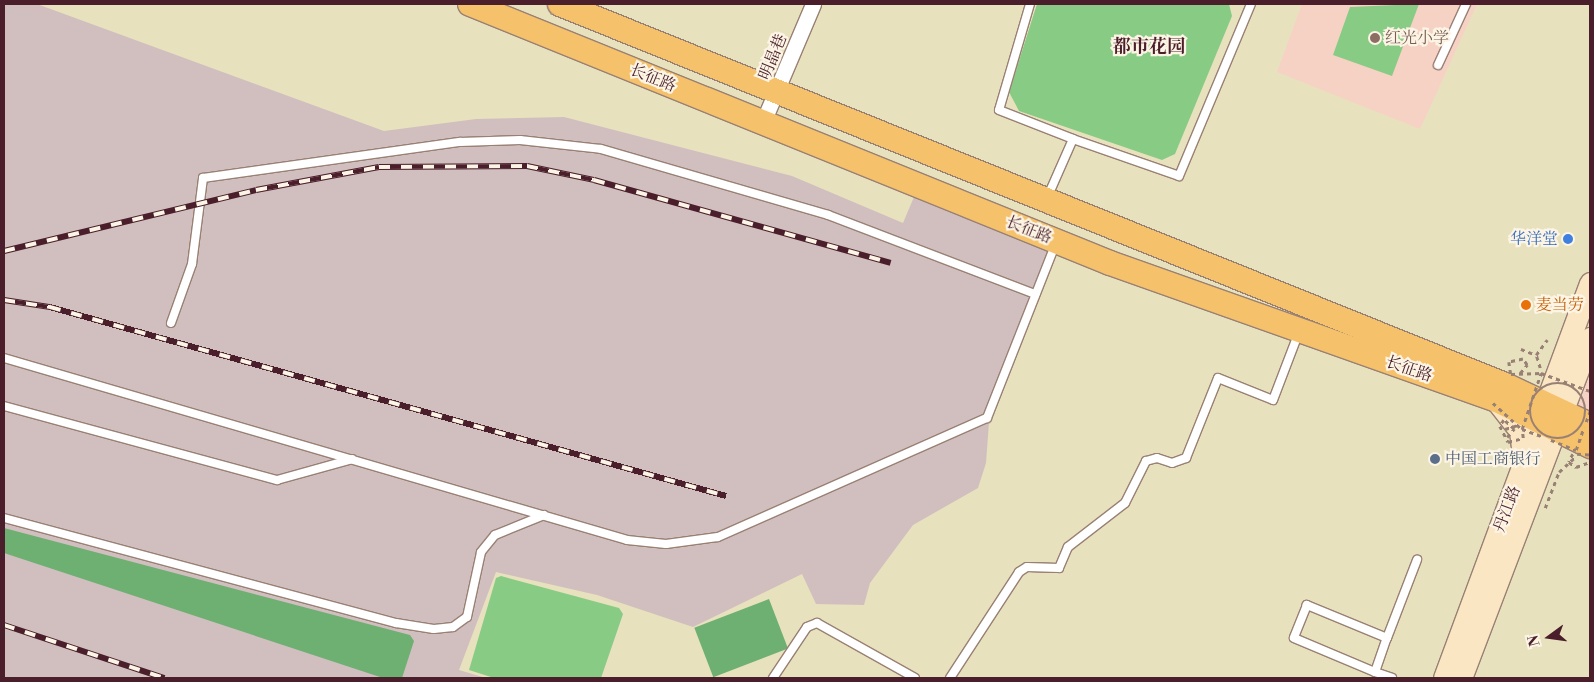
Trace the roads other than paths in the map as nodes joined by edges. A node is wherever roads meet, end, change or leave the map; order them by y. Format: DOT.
graph roads {
  1 [pos="470,4"];
  2 [pos="560,4"];
  3 [pos="813,4"];
  4 [pos="1030,4"];
  5 [pos="1251,4"];
  6 [pos="1466,4"];
  7 [pos="1438,65"];
  8 [pos="778,92"];
  9 [pos="763,122"];
  10 [pos="1073,139"];
  11 [pos="1046,200"];
  12 [pos="1056,241"];
  13 [pos="1590,283"];
  14 [pos="1036,294"];
  15 [pos="171,323"];
  16 [pos="1300,330"];
  17 [pos="1590,338"];
  18 [pos="4,358"];
  19 [pos="1567,380"];
  20 [pos="1500,394"];
  21 [pos="4,406"];
  22 [pos="1540,420"];
  23 [pos="1589,442"];
  24 [pos="352,459"];
  25 [pos="1532,468"];
  26 [pos="544,516"];
  27 [pos="4,518"];
  28 [pos="1417,560"];
  29 [pos="1387,638"];
  30 [pos="1376,672"];
  31 [pos="773,678"];
  32 [pos="915,678"];
  33 [pos="950,678"];
  34 [pos="1392,678"];
  35 [pos="1444,678"];
  36 [pos="1461,678"];
  1 -- 9 [label="main road, 长征路"];
  2 -- 8 [label="main road, 长征路"];
  3 -- 8 [label="street, 明晶巷"];
  4 -- 10 [label="lane"];
  5 -- 10 [label="lane"];
  6 -- 7 [label="lane"];
  8 -- 9 [label="street, 明晶巷"];
  8 -- 11 [label="main road, 长征路"];
  9 -- 12 [label="main road, 长征路"];
  10 -- 11 [label="lane"];
  11 -- 20 [label="main road, 长征路"];
  12 -- 14 [label="lane"];
  12 -- 16 [label="main road, 长征路"];
  13 -- 19 [label="main road, 丹江路"];
  14 -- 15 [label="lane"];
  14 -- 26 [label="lane"];
  16 -- 20 [label="main road, 长征路"];
  16 -- 33 [label="lane"];
  17 -- 19 [label="main road, 丹江路"];
  18 -- 24 [label="lane"];
  19 -- 20 [label="main road"];
  19 -- 22 [label="main road, 丹江路"];
  19 -- 23 [label="main road"];
  20 -- 22 [label="main road, 长征路"];
  20 -- 25 [label="main road"];
  21 -- 24 [label="lane"];
  22 -- 23 [label="main road, 长征路"];
  22 -- 25 [label="main road, 丹江路"];
  23 -- 25 [label="main road"];
  24 -- 26 [label="lane"];
  25 -- 35 [label="main road, 丹江路"];
  25 -- 36 [label="main road, 丹江路"];
  26 -- 27 [label="lane"];
  28 -- 29 [label="lane"];
  29 -- 30 [label="lane"];
  29 -- 30 [label="lane"];
  30 -- 34 [label="lane"];
  31 -- 32 [label="lane"];
}
